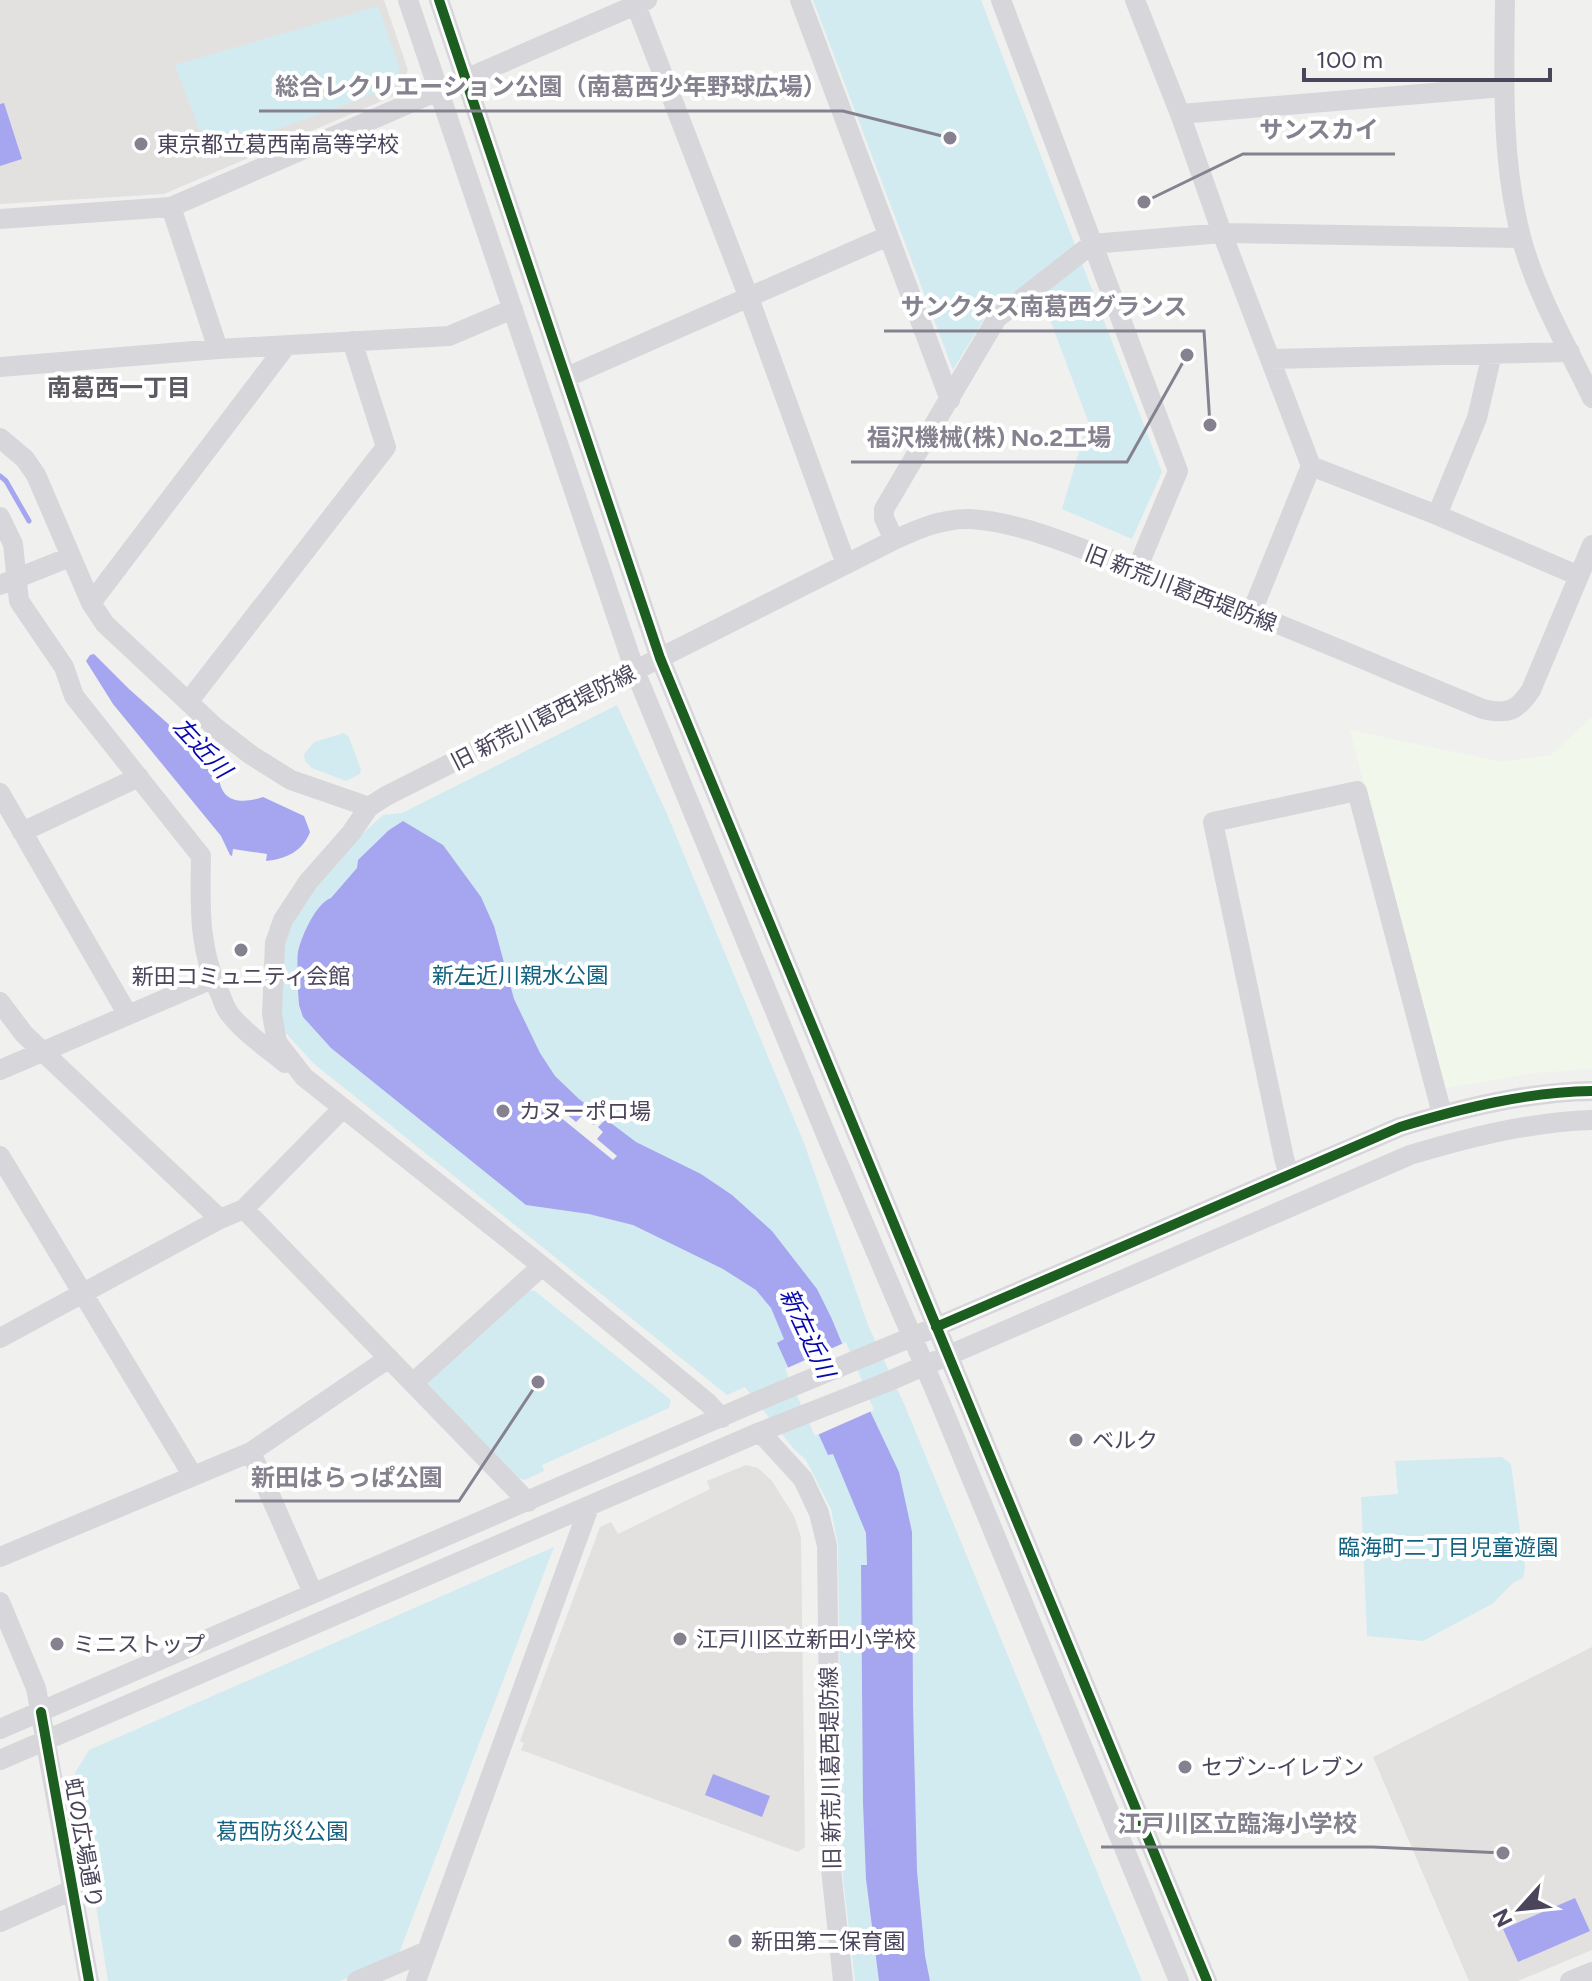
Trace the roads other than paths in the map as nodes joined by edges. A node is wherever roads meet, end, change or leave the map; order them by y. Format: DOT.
graph roads {
  1 [pos="408,0"];
  2 [pos="439,0"];
  3 [pos="800,0"];
  4 [pos="1001,0"];
  5 [pos="1135,0"];
  6 [pos="1505,0"];
  7 [pos="639,2"];
  8 [pos="465,78"];
  9 [pos="1504,87"];
  10 [pos="439,91"];
  11 [pos="1180,114"];
  12 [pos="171,207"];
  13 [pos="0,219"];
  14 [pos="1222,233"];
  15 [pos="888,236"];
  16 [pos="1521,238"];
  17 [pos="1092,244"];
  18 [pos="749,298"];
  19 [pos="513,309"];
  20 [pos="352,341"];
  21 [pos="286,346"];
  22 [pos="218,349"];
  23 [pos="1570,352"];
  24 [pos="1492,354"];
  25 [pos="1271,359"];
  26 [pos="0,367"];
  27 [pos="567,377"];
  28 [pos="1592,398"];
  29 [pos="950,400"];
  30 [pos="0,438"];
  31 [pos="1311,466"];
  32 [pos="1437,515"];
  33 [pos="0,517"];
  34 [pos="894,540"];
  35 [pos="1592,545"];
  36 [pos="70,557"];
  37 [pos="846,564"];
  38 [pos="1137,569"];
  39 [pos="1579,576"];
  40 [pos="8,582"];
  41 [pos="91,603"];
  42 [pos="1251,614"];
  43 [pos="660,658"];
  44 [pos="635,671"];
  45 [pos="188,702"];
  46 [pos="139,777"];
  47 [pos="0,793"];
  48 [pos="369,807"];
  49 [pos="22,832"];
  50 [pos="212,979"];
  51 [pos="0,1002"];
  52 [pos="128,1015"];
  53 [pos="44,1051"];
  54 [pos="0,1070"];
  55 [pos="304,1077"];
  56 [pos="1592,1091"];
  57 [pos="343,1108"];
  58 [pos="1442,1114"];
  59 [pos="1592,1120"];
  60 [pos="0,1156"];
  61 [pos="1289,1175"];
  62 [pos="244,1209"];
  63 [pos="220,1219"];
  64 [pos="542,1266"];
  65 [pos="83,1294"];
  66 [pos="936,1327"];
  67 [pos="912,1337"];
  68 [pos="0,1338"];
  69 [pos="948,1355"];
  70 [pos="389,1358"];
  71 [pos="924,1365"];
  72 [pos="413,1383"];
  73 [pos="722,1418"];
  74 [pos="760,1432"];
  75 [pos="251,1452"];
  76 [pos="193,1476"];
  77 [pos="528,1502"];
  78 [pos="589,1507"];
  79 [pos="0,1557"];
  80 [pos="313,1593"];
  81 [pos="0,1602"];
  82 [pos="41,1712"];
  83 [pos="0,1729"];
  84 [pos="45,1741"];
  85 [pos="0,1760"];
  86 [pos="72,1890"];
  87 [pos="0,1922"];
  88 [pos="427,1951"];
  89 [pos="1592,1972"];
  90 [pos="89,1981"];
  91 [pos="357,1981"];
  92 [pos="416,1981"];
  93 [pos="843,1981"];
  94 [pos="1179,1981"];
  95 [pos="1207,1981"];
  96 [pos="1570,1981"];
  1 -- 10 [label="street"];
  2 -- 8 [label="street"];
  3 -- 15 [label="street"];
  4 -- 17 [label="street"];
  5 -- 11 [label="street"];
  6 -- 9 [label="street"];
  7 -- 8 [label="street"];
  7 -- 18 [label="street"];
  8 -- 10 [label="street"];
  8 -- 27 [label="street"];
  9 -- 11 [label="street"];
  9 -- 16 [label="street"];
  10 -- 12 [label="street"];
  10 -- 19 [label="street"];
  11 -- 14 [label="street"];
  12 -- 13 [label="street"];
  12 -- 22 [label="street"];
  14 -- 16 [label="street"];
  14 -- 17 [label="street"];
  14 -- 25 [label="street"];
  15 -- 18 [label="street"];
  15 -- 29 [label="street"];
  16 -- 23 [label="street"];
  17 -- 29 [label="street"];
  17 -- 38 [label="street"];
  18 -- 27 [label="street"];
  18 -- 37 [label="street"];
  19 -- 20 [label="street"];
  19 -- 44 [label="street"];
  20 -- 21 [label="street"];
  20 -- 45 [label="street"];
  21 -- 22 [label="street"];
  21 -- 41 [label="street"];
  22 -- 26 [label="street"];
  23 -- 24 [label="street"];
  23 -- 28 [label="street"];
  24 -- 25 [label="street"];
  24 -- 32 [label="street"];
  25 -- 31 [label="street"];
  27 -- 43 [label="street"];
  29 -- 34 [label="street"];
  30 -- 36 [label="street"];
  31 -- 32 [label="street"];
  31 -- 42 [label="street"];
  32 -- 39 [label="street"];
  33 -- 40 [label="street"];
  34 -- 37 [label="street, 旧 新荒川葛西堤防線"];
  34 -- 38 [label="street, 旧 新荒川葛西堤防線"];
  35 -- 39 [label="street, 旧 新荒川葛西堤防線"];
  36 -- 40 [label="street"];
  36 -- 41 [label="street"];
  37 -- 43 [label="street, 旧 新荒川葛西堤防線"];
  38 -- 42 [label="street, 旧 新荒川葛西堤防線"];
  39 -- 42 [label="street, 旧 新荒川葛西堤防線"];
  40 -- 46 [label="street"];
  41 -- 45 [label="street"];
  43 -- 44 [label="street, 旧 新荒川葛西堤防線"];
  43 -- 66 [label="street"];
  44 -- 48 [label="street, 旧 新荒川葛西堤防線"];
  44 -- 67 [label="street"];
  45 -- 48 [label="street"];
  46 -- 49 [label="street"];
  46 -- 50 [label="street"];
  47 -- 49 [label="street"];
  48 -- 55 [label="street, 旧 新荒川葛西堤防線"];
  49 -- 52 [label="street"];
  50 -- 52 [label="street"];
  50 -- 55 [label="street"];
  51 -- 53 [label="street"];
  52 -- 53 [label="street"];
  53 -- 54 [label="street"];
  53 -- 63 [label="street"];
  55 -- 57 [label="street, 旧 新荒川葛西堤防線"];
  56 -- 58 [label="street"];
  57 -- 62 [label="street"];
  57 -- 64 [label="street, 旧 新荒川葛西堤防線"];
  58 -- 61 [label="street"];
  58 -- 61 [label="street"];
  59 -- 69 [label="street"];
  60 -- 65 [label="street"];
  61 -- 66 [label="street"];
  62 -- 63 [label="street"];
  62 -- 70 [label="street"];
  63 -- 65 [label="street"];
  64 -- 72 [label="street"];
  64 -- 73 [label="street, 旧 新荒川葛西堤防線"];
  65 -- 68 [label="street"];
  65 -- 76 [label="street"];
  66 -- 67 [label="street"];
  66 -- 69 [label="street"];
  67 -- 71 [label="street"];
  67 -- 73 [label="street"];
  69 -- 71 [label="street"];
  69 -- 95 [label="street"];
  70 -- 72 [label="street"];
  70 -- 75 [label="street"];
  71 -- 74 [label="street"];
  71 -- 94 [label="street"];
  72 -- 77 [label="street"];
  73 -- 77 [label="street"];
  74 -- 78 [label="street"];
  74 -- 93 [label="street, 旧 新荒川葛西堤防線"];
  75 -- 76 [label="street"];
  75 -- 80 [label="street"];
  76 -- 79 [label="street"];
  77 -- 80 [label="street"];
  78 -- 84 [label="street"];
  78 -- 88 [label="street"];
  80 -- 82 [label="street"];
  81 -- 82 [label="street, 虹の広場通り"];
  82 -- 83 [label="street"];
  82 -- 84 [label="street, 虹の広場通り"];
  84 -- 85 [label="street"];
  84 -- 86 [label="street, 虹の広場通り"];
  86 -- 87 [label="street"];
  86 -- 90 [label="street, 虹の広場通り"];
  88 -- 91 [label="street"];
  88 -- 92 [label="street"];
  89 -- 96 [label="street"];
}
